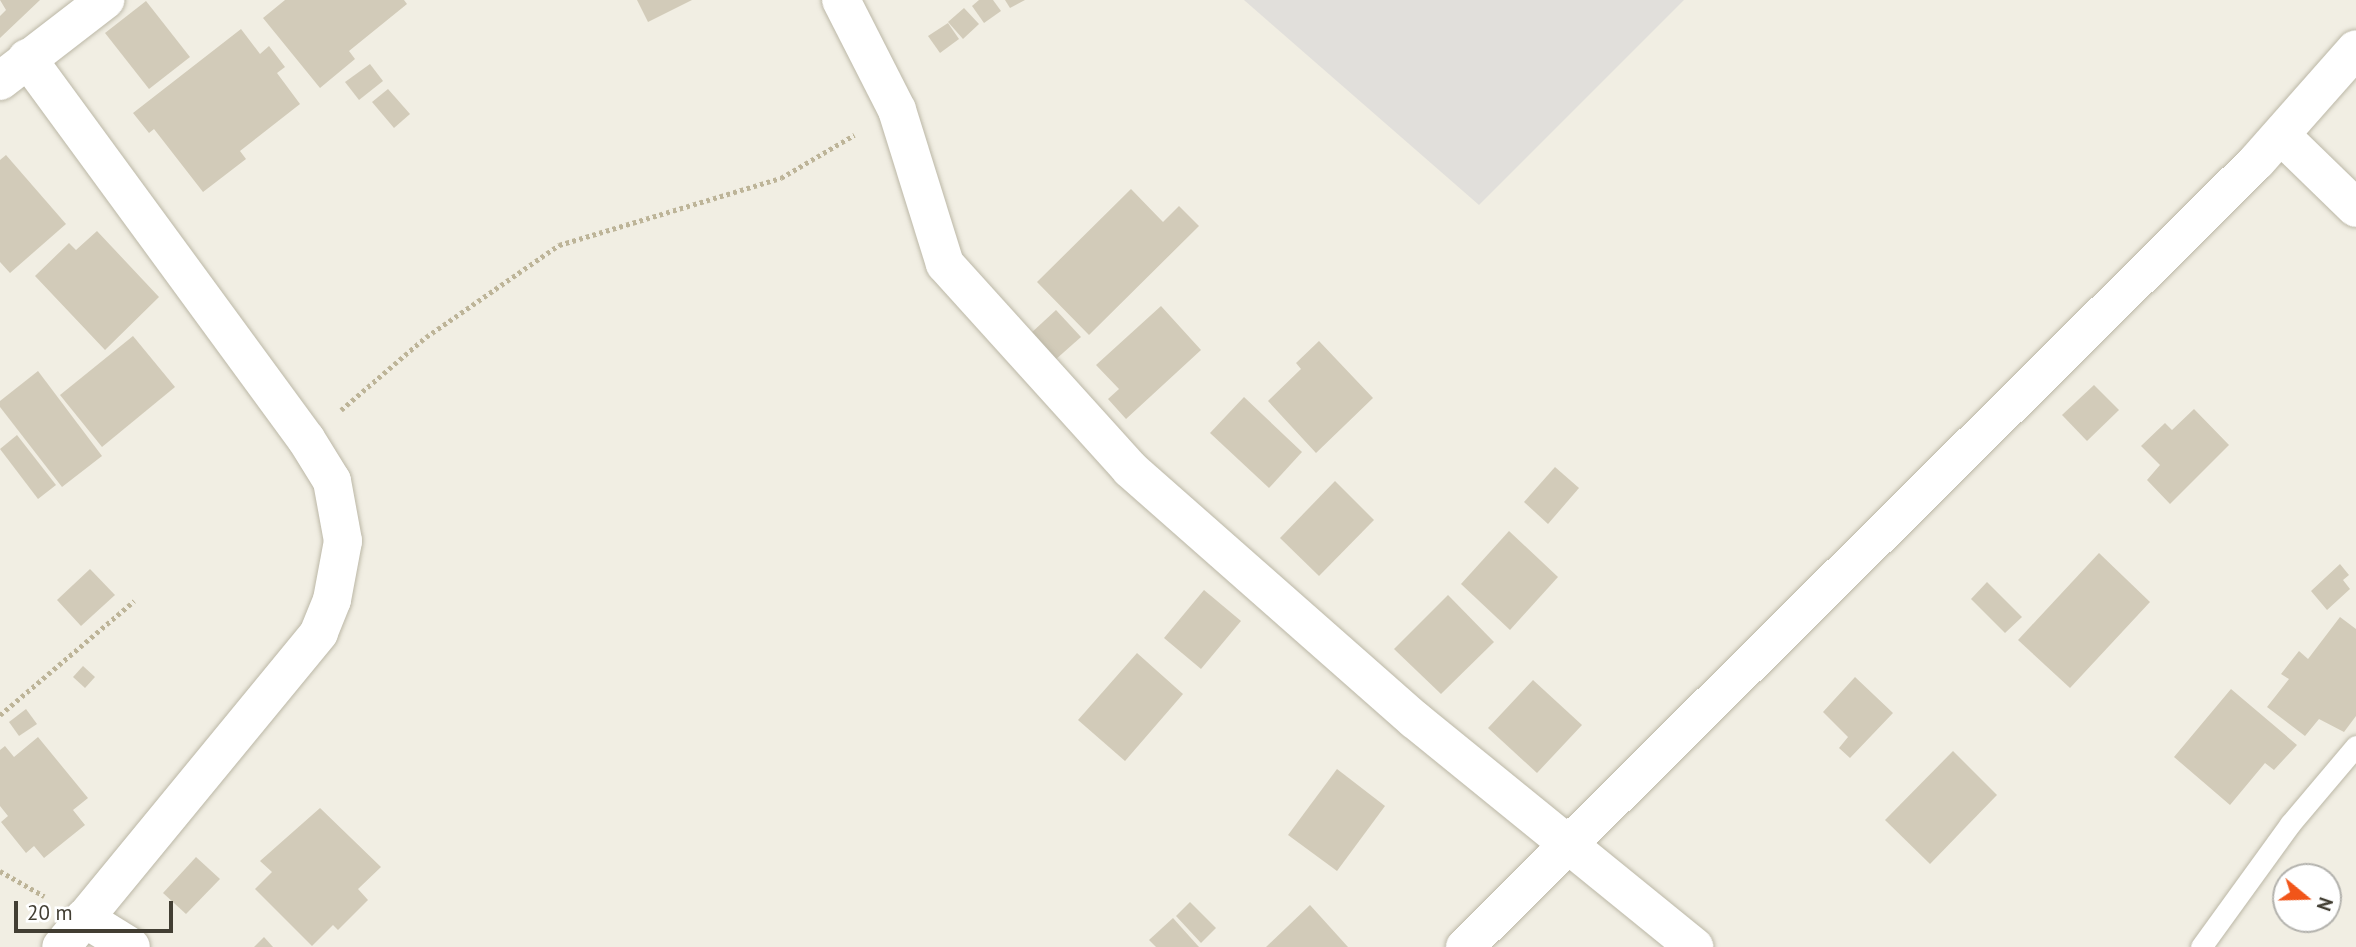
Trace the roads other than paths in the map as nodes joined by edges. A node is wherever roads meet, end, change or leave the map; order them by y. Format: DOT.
graph roads {
  1 [pos="105,0"];
  2 [pos="841,0"];
  3 [pos="2356,49"];
  4 [pos="13,70"];
  5 [pos="2282,136"];
  6 [pos="2356,208"];
  7 [pos="2356,746"];
  8 [pos="1569,844"];
  9 [pos="73,933"];
  10 [pos="131,947"];
  11 [pos="1465,947"];
  12 [pos="1694,947"];
  13 [pos="2201,947"];
  1 -- 4 [label="street"];
  2 -- 8 [label="street"];
  3 -- 5 [label="street"];
  4 -- 9 [label="street"];
  5 -- 6 [label="street"];
  5 -- 8 [label="street"];
  7 -- 13 [label="lane"];
  8 -- 11 [label="street"];
  8 -- 12 [label="street"];
  9 -- 10 [label="street"];
}
